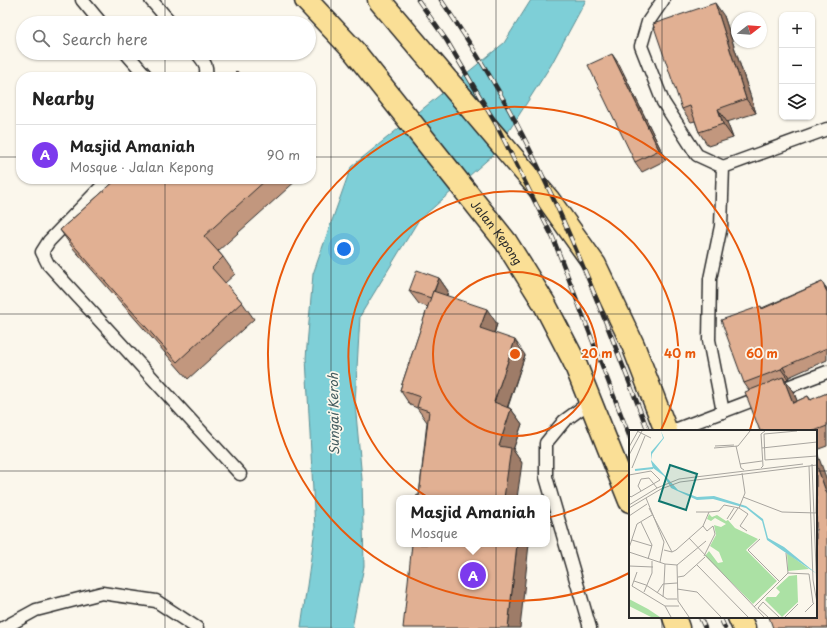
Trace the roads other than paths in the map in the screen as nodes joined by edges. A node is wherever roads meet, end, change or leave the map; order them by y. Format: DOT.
graph roads {
  1 [pos="82,0"];
  2 [pos="151,0"];
  3 [pos="306,0"];
  4 [pos="379,0"];
  5 [pos="663,0"];
  6 [pos="95,16"];
  7 [pos="165,16"];
  8 [pos="132,60"];
  9 [pos="203,60"];
  10 [pos="143,72"];
  11 [pos="207,72"];
  12 [pos="827,129"];
  13 [pos="724,167"];
  14 [pos="104,184"];
  15 [pos="827,372"];
  16 [pos="590,402"];
  17 [pos="723,412"];
  18 [pos="666,430"];
  19 [pos="675,430"];
  20 [pos="240,474"];
  21 [pos="629,499"];
  22 [pos="674,618"];
  23 [pos="739,618"];
  24 [pos="3,628"];
  25 [pos="197,628"];
  26 [pos="590,628"];
  27 [pos="678,628"];
  28 [pos="744,628"];
  1 -- 6 [label="lane"];
  2 -- 7 [label="lane"];
  3 -- 16 [label="main road, Jalan Kepong"];
  4 -- 18 [label="main road"];
  5 -- 13 [label="lane"];
  8 -- 10 [label="lane"];
  9 -- 11 [label="lane"];
  12 -- 13 [label="lane"];
  13 -- 17 [label="lane"];
  14 -- 20 [label="lane"];
  15 -- 17 [label="lane"];
  16 -- 21 [label="main road, Jalan Kepong"];
  16 -- 26 [label="lane"];
  17 -- 19 [label="lane"];
  22 -- 27 [label="main road"];
  23 -- 28 [label="main road"];
  24 -- 25 [label="lane"];
}
